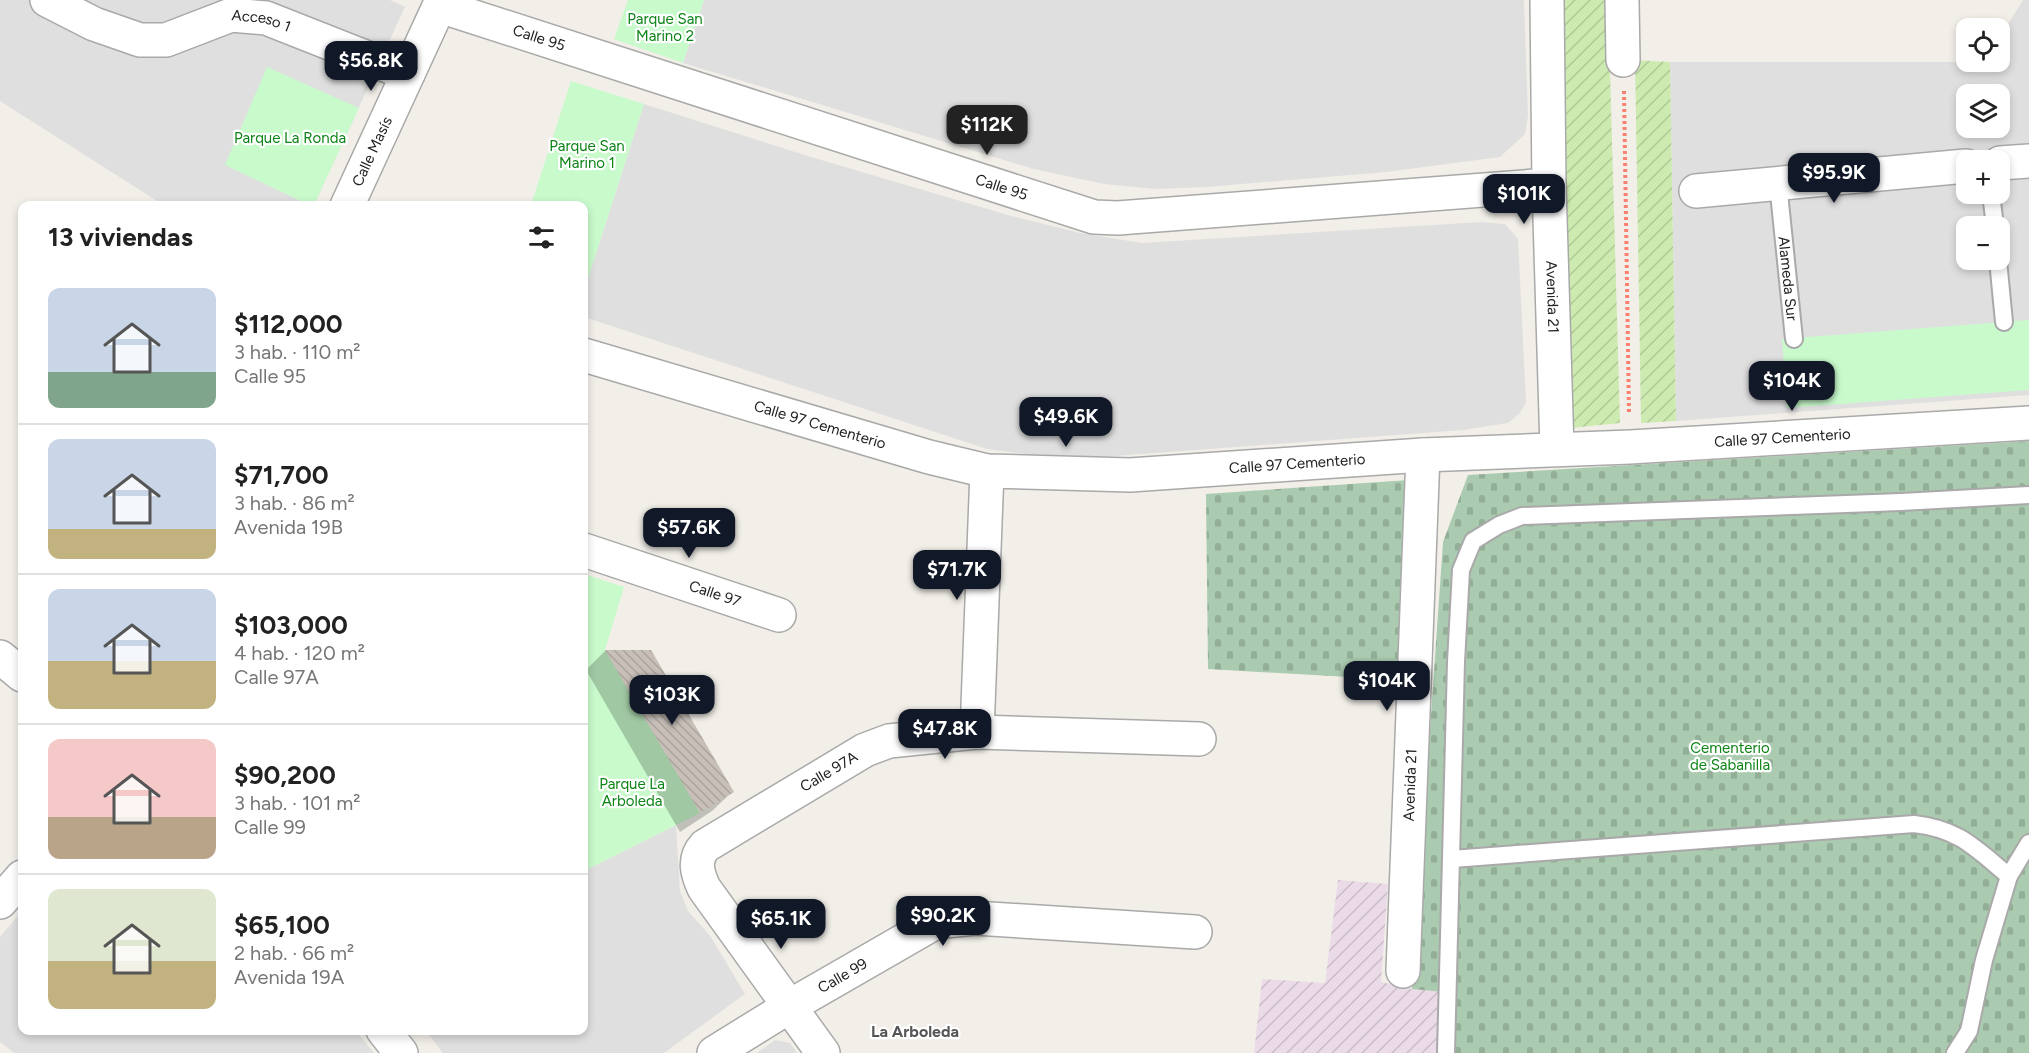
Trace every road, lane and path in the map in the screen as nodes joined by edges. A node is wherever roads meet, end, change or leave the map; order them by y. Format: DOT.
graph roads {
  1 [pos="47,0"];
  2 [pos="1546,0"];
  3 [pos="1622,0"];
  4 [pos="441,3"];
  5 [pos="1623,60"];
  6 [pos="408,74"];
  7 [pos="2029,161"];
  8 [pos="2010,162"];
  9 [pos="1956,167"];
  10 [pos="1778,183"];
  11 [pos="1549,185"];
  12 [pos="1696,191"];
  13 [pos="349,201"];
  14 [pos="1999,270"];
  15 [pos="2004,322"];
  16 [pos="1794,339"];
  17 [pos="588,355"];
  18 [pos="2029,423"];
  19 [pos="1630,447"];
  20 [pos="1557,449"];
  21 [pos="1423,455"];
  22 [pos="987,471"];
  23 [pos="2029,495"];
  24 [pos="588,551"];
  25 [pos="779,615"];
  26 [pos="0,657"];
  27 [pos="18,672"];
  28 [pos="977,732"];
  29 [pos="1199,739"];
  30 [pos="2029,843"];
  31 [pos="1452,860"];
  32 [pos="2009,876"];
  33 [pos="18,882"];
  34 [pos="0,902"];
  35 [pos="1195,932"];
  36 [pos="1403,972"];
  37 [pos="790,1006"];
  38 [pos="387,1035"];
  39 [pos="402,1053"];
  40 [pos="714,1053"];
  41 [pos="823,1053"];
  42 [pos="1446,1053"];
  43 [pos="1955,1053"];
  1 -- 6 [label="street, Acceso 1"];
  2 -- 11 [label="street, Avenida 21"];
  3 -- 5 [label="street"];
  4 -- 6 [label="street, Calle Masís"];
  4 -- 11 [label="street, Calle 95"];
  5 -- 19 [label="path"];
  6 -- 13 [label="street, Calle Masís"];
  7 -- 8 [label="street"];
  9 -- 10 [label="street"];
  10 -- 12 [label="street"];
  10 -- 16 [label="lane, Alameda Sur"];
  11 -- 20 [label="street, Avenida 21"];
  14 -- 15 [label="lane"];
  17 -- 22 [label="street, Calle 97 Cementerio"];
  18 -- 19 [label="street, Calle 97 Cementerio"];
  19 -- 20 [label="street, Calle 97 Cementerio"];
  20 -- 21 [label="street, Calle 97 Cementerio"];
  21 -- 22 [label="street, Calle 97 Cementerio"];
  21 -- 36 [label="street, Avenida 21"];
  22 -- 28 [label="street"];
  23 -- 31 [label="lane"];
  24 -- 25 [label="street, Calle 97"];
  26 -- 27 [label="street"];
  28 -- 29 [label="street, Calle 97A"];
  28 -- 37 [label="street, Calle 97A"];
  30 -- 32 [label="lane"];
  31 -- 32 [label="lane"];
  31 -- 42 [label="lane"];
  32 -- 43 [label="lane"];
  33 -- 34 [label="street"];
  35 -- 37 [label="street, Calle 99"];
  37 -- 40 [label="street, Calle 99"];
  37 -- 41 [label="street"];
  38 -- 39 [label="street"];
}
